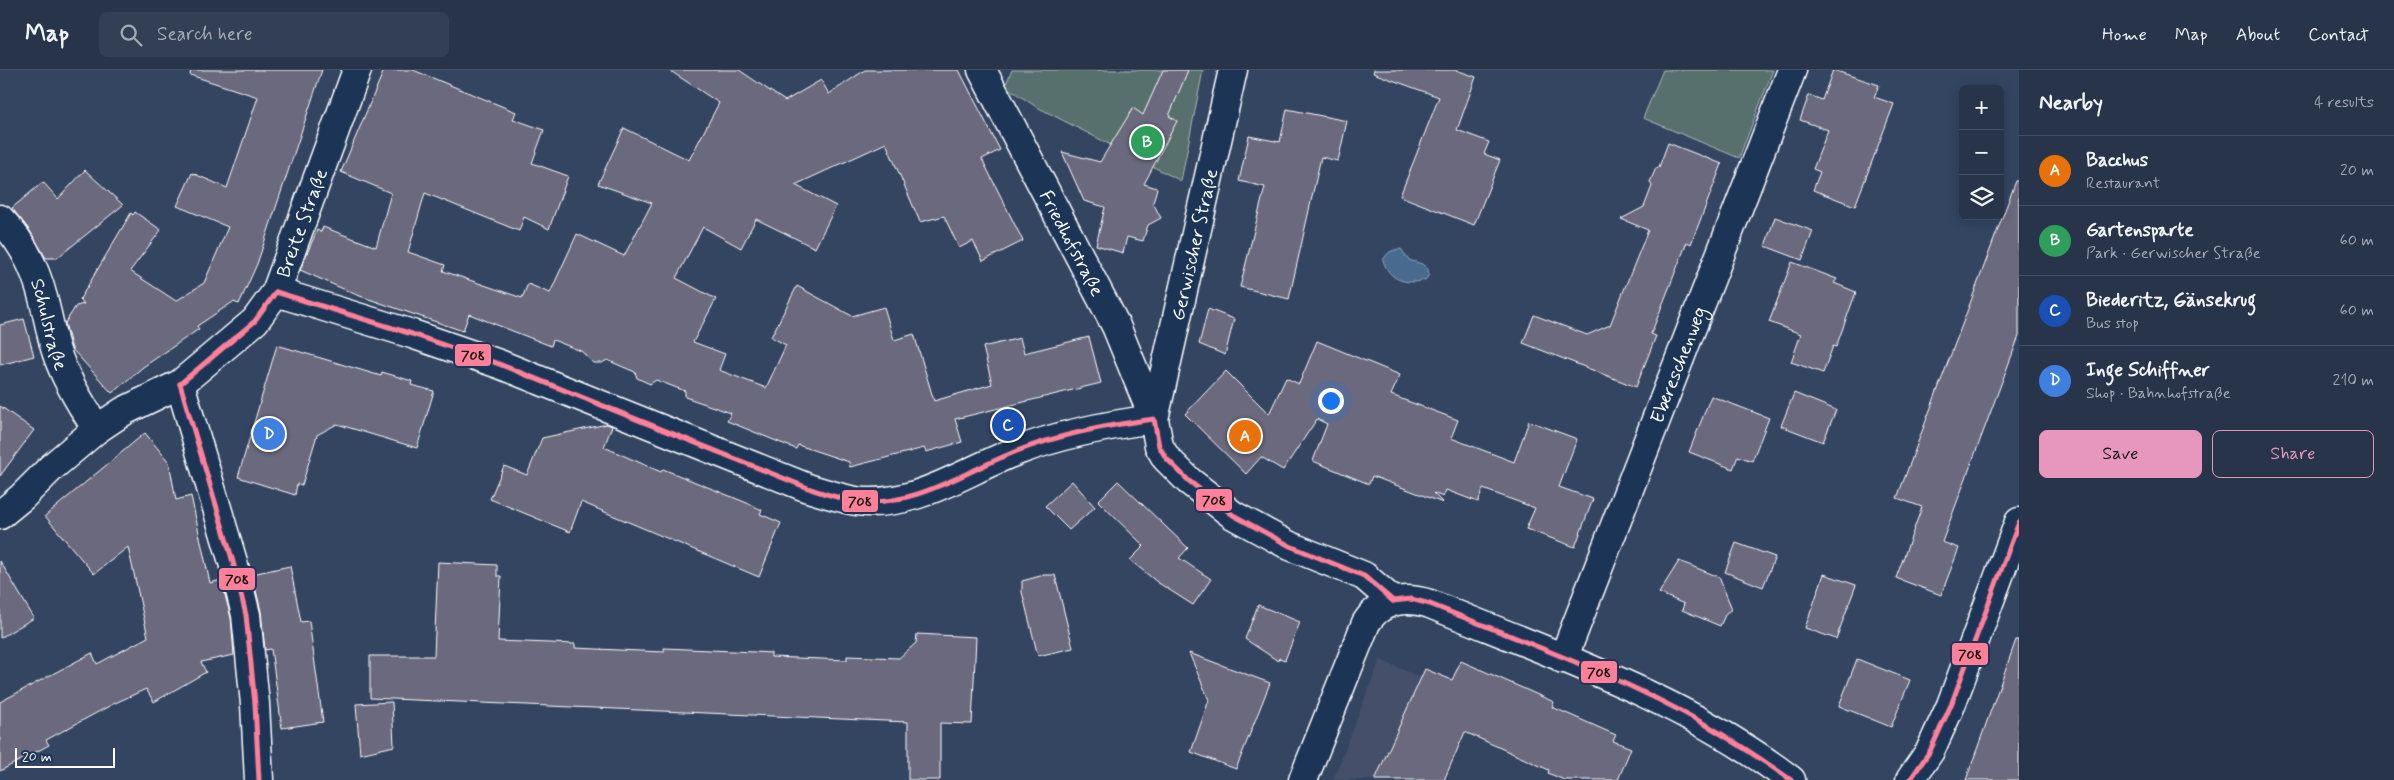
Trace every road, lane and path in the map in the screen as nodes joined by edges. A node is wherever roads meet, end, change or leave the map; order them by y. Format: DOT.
graph roads {
  1 [pos="357,70"];
  2 [pos="982,70"];
  3 [pos="1233,70"];
  4 [pos="1792,70"];
  5 [pos="0,219"];
  6 [pos="276,292"];
  7 [pos="180,384"];
  8 [pos="1154,419"];
  9 [pos="97,429"];
  10 [pos="0,515"];
  11 [pos="2019,522"];
  12 [pos="1393,601"];
  13 [pos="1563,659"];
  14 [pos="259,780"];
  15 [pos="1303,780"];
  16 [pos="1791,780"];
  17 [pos="1910,780"];
  1 -- 6 [label="street, Breite Straße"];
  2 -- 8 [label="street, Friedhofstraße"];
  3 -- 8 [label="street, Gerwischer Straße"];
  4 -- 13 [label="street, Ebereschenweg"];
  5 -- 9 [label="street, Schulstraße"];
  6 -- 7 [label="street, Breite Straße"];
  6 -- 8 [label="street"];
  7 -- 9 [label="street, Breite Straße"];
  7 -- 14 [label="street"];
  8 -- 12 [label="street, Friedhofstraße"];
  9 -- 10 [label="street, Breite Straße"];
  11 -- 17 [label="street"];
  12 -- 13 [label="street"];
  12 -- 15 [label="street"];
  13 -- 16 [label="street"];
}
